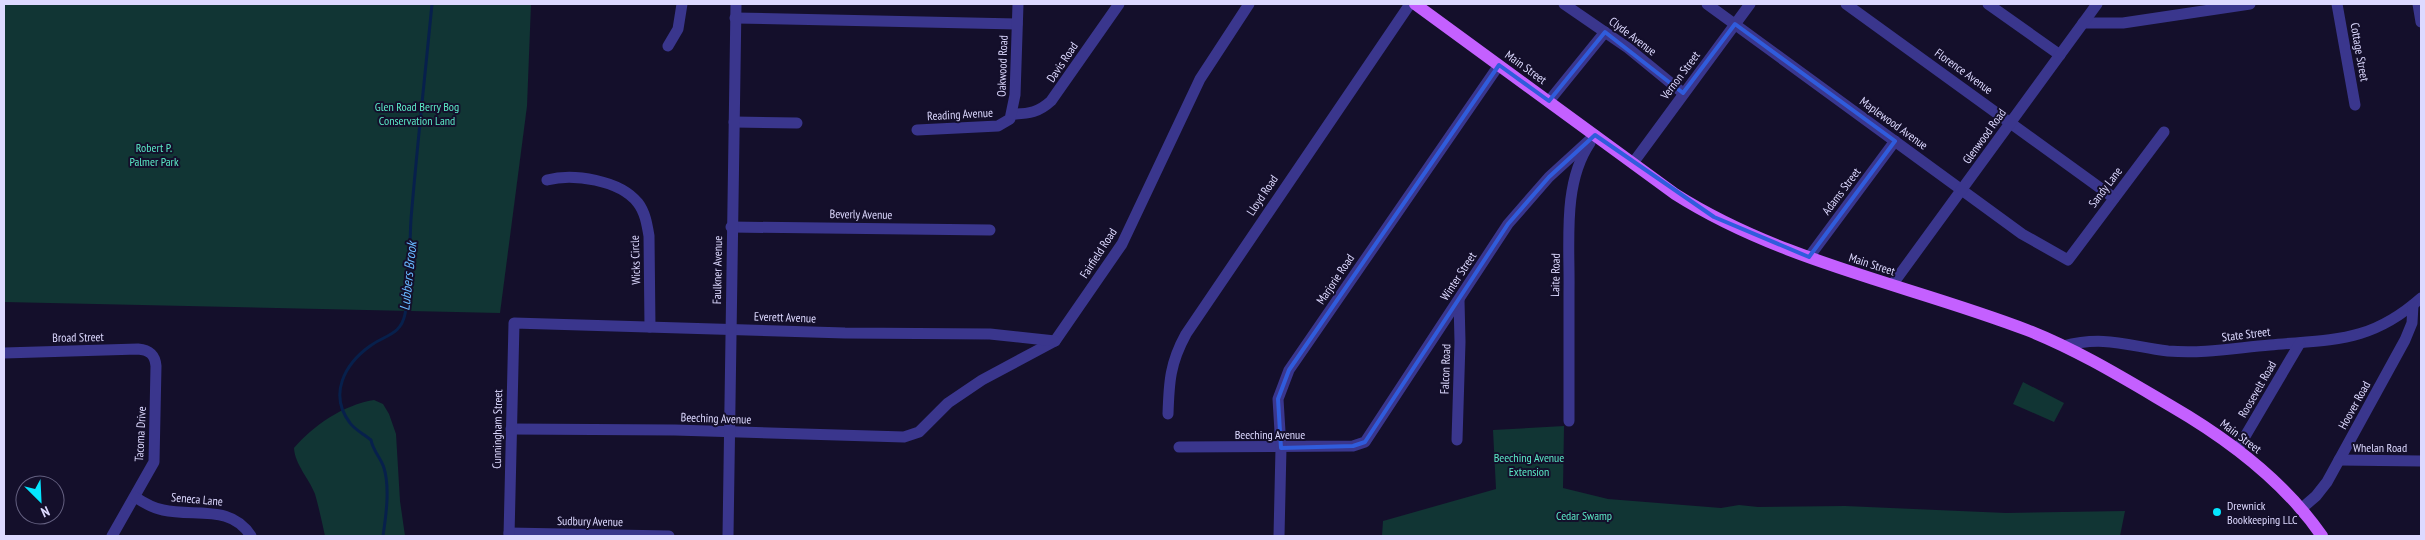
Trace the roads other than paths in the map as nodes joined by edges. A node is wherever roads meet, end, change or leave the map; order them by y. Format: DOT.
graph roads {
  1 [pos="682,4"];
  2 [pos="736,4"];
  3 [pos="1018,4"];
  4 [pos="1119,4"];
  5 [pos="1249,4"];
  6 [pos="1410,4"];
  7 [pos="1416,4"];
  8 [pos="1564,4"];
  9 [pos="1707,4"];
  10 [pos="1750,4"];
  11 [pos="1846,4"];
  12 [pos="1988,4"];
  13 [pos="2097,4"];
  14 [pos="2250,4"];
  15 [pos="2337,4"];
  16 [pos="2418,4"];
  17 [pos="735,18"];
  18 [pos="2421,22"];
  19 [pos="2083,23"];
  20 [pos="1017,24"];
  21 [pos="1735,24"];
  22 [pos="1605,32"];
  23 [pos="668,46"];
  24 [pos="2060,55"];
  25 [pos="1499,65"];
  26 [pos="1683,93"];
  27 [pos="1549,101"];
  28 [pos="2355,105"];
  29 [pos="1013,114"];
  30 [pos="734,122"];
  31 [pos="2011,122"];
  32 [pos="797,123"];
  33 [pos="1003,125"];
  34 [pos="917,130"];
  35 [pos="2164,132"];
  36 [pos="1595,135"];
  37 [pos="1895,141"];
  38 [pos="1633,163"];
  39 [pos="547,180"];
  40 [pos="1962,189"];
  41 [pos="2114,198"];
  42 [pos="731,227"];
  43 [pos="990,230"];
  44 [pos="1809,257"];
  45 [pos="2068,260"];
  46 [pos="1892,285"];
  47 [pos="1459,300"];
  48 [pos="2417,301"];
  49 [pos="514,323"];
  50 [pos="650,327"];
  51 [pos="730,329"];
  52 [pos="1055,341"];
  53 [pos="2300,343"];
  54 [pos="2063,346"];
  55 [pos="4,353"];
  56 [pos="152,353"];
  57 [pos="1168,414"];
  58 [pos="1569,421"];
  59 [pos="511,430"];
  60 [pos="728,432"];
  61 [pos="918,432"];
  62 [pos="1457,440"];
  63 [pos="1361,444"];
  64 [pos="1179,447"];
  65 [pos="1281,448"];
  66 [pos="2237,450"];
  67 [pos="2339,460"];
  68 [pos="2421,461"];
  69 [pos="136,497"];
  70 [pos="2300,509"];
  71 [pos="509,535"];
  72 [pos="112,536"];
  73 [pos="251,536"];
  74 [pos="669,536"];
  75 [pos="728,536"];
  76 [pos="1279,536"];
  77 [pos="2322,536"];
  1 -- 23 [label="street"];
  2 -- 17 [label="street, Faulkner Avenue"];
  3 -- 20 [label="street, Oakwood Road"];
  4 -- 29 [label="street, Davis Road"];
  5 -- 52 [label="street, Fairfield Road"];
  6 -- 57 [label="street, Lloyd Road"];
  7 -- 25 [label="main road, Main Street"];
  8 -- 22 [label="street, Clyde Avenue"];
  9 -- 21 [label="street, Maplewood Avenue"];
  10 -- 21 [label="street, Vernon Street"];
  11 -- 31 [label="street, Florence Avenue"];
  12 -- 24 [label="street"];
  13 -- 19 [label="street, Glenwood Road"];
  14 -- 19 [label="street"];
  15 -- 28 [label="street, Cottage Street"];
  16 -- 18 [label="street"];
  17 -- 20 [label="street"];
  17 -- 30 [label="street, Faulkner Avenue"];
  19 -- 24 [label="street, Glenwood Road"];
  20 -- 29 [label="street, Oakwood Road"];
  21 -- 26 [label="street, Vernon Street"];
  21 -- 37 [label="street, Maplewood Avenue"];
  22 -- 26 [label="street, Clyde Avenue"];
  22 -- 27 [label="street"];
  24 -- 31 [label="street, Glenwood Road"];
  25 -- 27 [label="main road, Main Street"];
  25 -- 65 [label="street, Marjorie Road"];
  26 -- 38 [label="street, Vernon Street"];
  27 -- 36 [label="main road, Main Street"];
  29 -- 33 [label="street, Oakwood Road"];
  30 -- 32 [label="street"];
  30 -- 42 [label="street, Faulkner Avenue"];
  31 -- 40 [label="street, Glenwood Road"];
  31 -- 41 [label="street, Florence Avenue"];
  33 -- 34 [label="street, Reading Avenue"];
  35 -- 41 [label="street, Sandy Lane"];
  36 -- 38 [label="main road, Main Street"];
  36 -- 47 [label="street, Winter Street"];
  36 -- 58 [label="street, Laite Road"];
  37 -- 40 [label="street, Maplewood Avenue"];
  37 -- 44 [label="street, Adams Street"];
  38 -- 44 [label="main road, Main Street"];
  39 -- 50 [label="street, Wicks Circle"];
  40 -- 45 [label="street, Maplewood Avenue"];
  40 -- 46 [label="street, Glenwood Road"];
  41 -- 45 [label="street, Sandy Lane"];
  42 -- 43 [label="street, Beverly Avenue"];
  42 -- 51 [label="street, Faulkner Avenue"];
  44 -- 46 [label="main road, Main Street"];
  46 -- 54 [label="main road, Main Street"];
  47 -- 62 [label="street, Falcon Road"];
  47 -- 63 [label="street, Winter Street"];
  48 -- 53 [label="street, State Street"];
  48 -- 67 [label="street, Hoover Road"];
  49 -- 50 [label="street, Everett Avenue"];
  49 -- 59 [label="street, Cunningham Street"];
  50 -- 51 [label="street, Everett Avenue"];
  51 -- 52 [label="street, Everett Avenue"];
  51 -- 60 [label="street, Faulkner Avenue"];
  52 -- 61 [label="street, Fairfield Road"];
  53 -- 54 [label="street, State Street"];
  53 -- 66 [label="street, Roosevelt Road"];
  54 -- 66 [label="main road, Main Street"];
  55 -- 56 [label="street, Broad Street"];
  56 -- 69 [label="street, Tacoma Drive"];
  59 -- 60 [label="street, Beeching Avenue"];
  59 -- 71 [label="street, Cunningham Street"];
  60 -- 61 [label="street, Beeching Avenue"];
  60 -- 75 [label="street, Faulkner Avenue"];
  63 -- 65 [label="street, Beeching Avenue"];
  64 -- 65 [label="street, Beeching Avenue"];
  65 -- 76 [label="street, Marjorie Road"];
  66 -- 70 [label="main road, Main Street"];
  67 -- 68 [label="street, Whelan Road"];
  67 -- 70 [label="street, Hoover Road"];
  69 -- 72 [label="street, Tacoma Drive"];
  69 -- 73 [label="street, Seneca Lane"];
  70 -- 77 [label="main road, Main Street"];
  71 -- 74 [label="street, Sudbury Avenue"];
}
